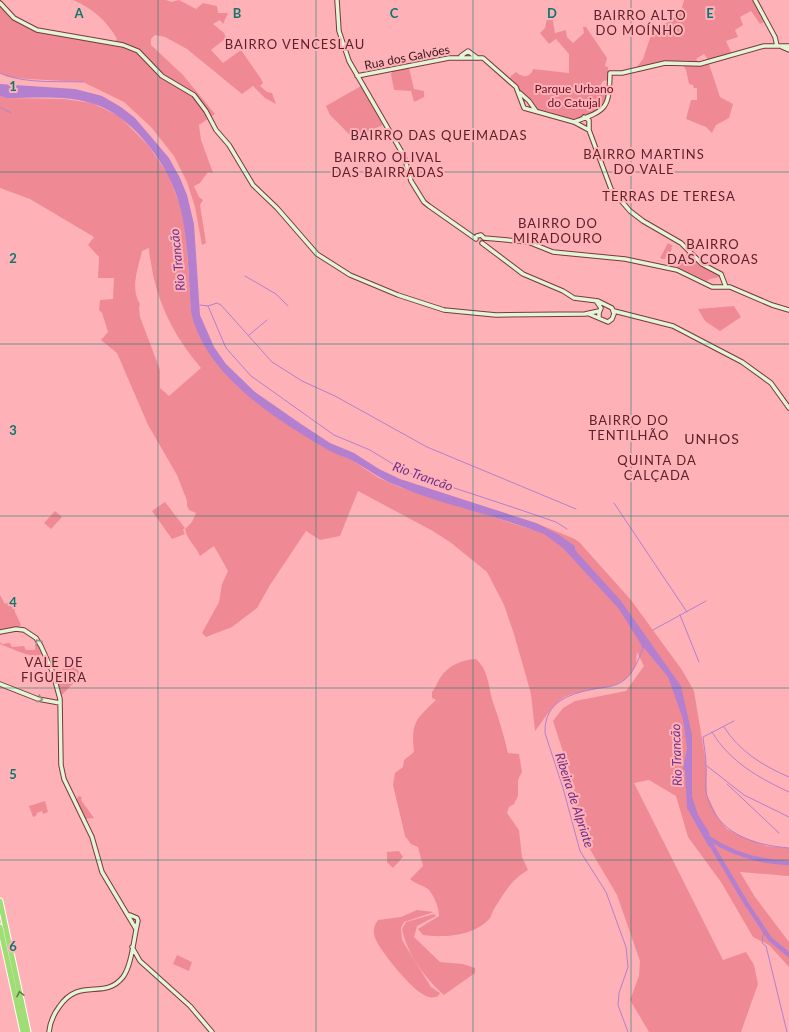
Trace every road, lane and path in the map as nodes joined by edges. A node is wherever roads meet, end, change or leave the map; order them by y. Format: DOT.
graph roads {
  1 [pos="338,0"];
  2 [pos="755,0"];
  3 [pos="0,3"];
  4 [pos="779,46"];
  5 [pos="789,46"];
  6 [pos="789,50"];
  7 [pos="357,76"];
  8 [pos="520,93"];
  9 [pos="527,100"];
  10 [pos="522,104"];
  11 [pos="531,104"];
  12 [pos="526,109"];
  13 [pos="536,111"];
  14 [pos="595,114"];
  15 [pos="583,118"];
  16 [pos="574,122"];
  17 [pos="589,122"];
  18 [pos="583,126"];
  19 [pos="589,130"];
  20 [pos="476,238"];
  21 [pos="484,238"];
  22 [pos="482,243"];
  23 [pos="726,287"];
  24 [pos="595,301"];
  25 [pos="606,306"];
  26 [pos="600,310"];
  27 [pos="789,310"];
  28 [pos="614,311"];
  29 [pos="585,314"];
  30 [pos="627,315"];
  31 [pos="599,317"];
  32 [pos="614,317"];
  33 [pos="789,408"];
  34 [pos="0,632"];
  35 [pos="0,684"];
  36 [pos="60,701"];
  37 [pos="0,901"];
  38 [pos="129,914"];
  39 [pos="136,918"];
  40 [pos="132,922"];
  41 [pos="138,922"];
  42 [pos="0,927"];
  43 [pos="136,929"];
  44 [pos="132,947"];
  45 [pos="130,956"];
  46 [pos="135,957"];
  47 [pos="128,962"];
  48 [pos="23,1032"];
  49 [pos="28,1032"];
  50 [pos="49,1032"];
  51 [pos="212,1032"];
  1 -- 7 [label="street"];
  2 -- 4 [label="street"];
  3 -- 29 [label="street"];
  4 -- 5 [label="street"];
  4 -- 6 [label="street"];
  4 -- 14 [label="street"];
  7 -- 8 [label="street, Rua dos Galvões"];
  7 -- 20 [label="street"];
  8 -- 9 [label="street"];
  8 -- 10 [label="street"];
  9 -- 10 [label="street"];
  9 -- 11 [label="street"];
  10 -- 12 [label="street"];
  11 -- 12 [label="street"];
  11 -- 13 [label="street"];
  12 -- 13 [label="street"];
  13 -- 16 [label="street"];
  14 -- 15 [label="street"];
  14 -- 17 [label="street"];
  15 -- 16 [label="street"];
  15 -- 17 [label="street"];
  15 -- 18 [label="street"];
  16 -- 18 [label="street"];
  17 -- 18 [label="street"];
  17 -- 19 [label="street"];
  18 -- 19 [label="street"];
  19 -- 23 [label="street"];
  20 -- 21 [label="street"];
  20 -- 22 [label="street"];
  21 -- 22 [label="street"];
  21 -- 23 [label="street"];
  22 -- 24 [label="street"];
  23 -- 27 [label="street"];
  24 -- 25 [label="street"];
  24 -- 26 [label="street"];
  25 -- 26 [label="street"];
  25 -- 28 [label="street"];
  26 -- 29 [label="street"];
  26 -- 31 [label="street"];
  28 -- 30 [label="street"];
  28 -- 32 [label="street"];
  29 -- 31 [label="street"];
  30 -- 32 [label="street"];
  30 -- 33 [label="street"];
  31 -- 32 [label="street"];
  36 -- 34 [label="street, one-way"];
  35 -- 36 [label="street, one-way"];
  36 -- 38 [label="street"];
  49 -- 37 [label="highway, one-way"];
  38 -- 39 [label="street"];
  38 -- 40 [label="street"];
  39 -- 40 [label="street"];
  39 -- 41 [label="street"];
  40 -- 41 [label="street"];
  40 -- 43 [label="street"];
  41 -- 43 [label="street"];
  42 -- 48 [label="highway"];
  43 -- 44 [label="street"];
  44 -- 45 [label="street"];
  44 -- 46 [label="street"];
  45 -- 46 [label="street"];
  45 -- 47 [label="street"];
  46 -- 47 [label="street"];
  46 -- 51 [label="street"];
  47 -- 50 [label="street"];
}
